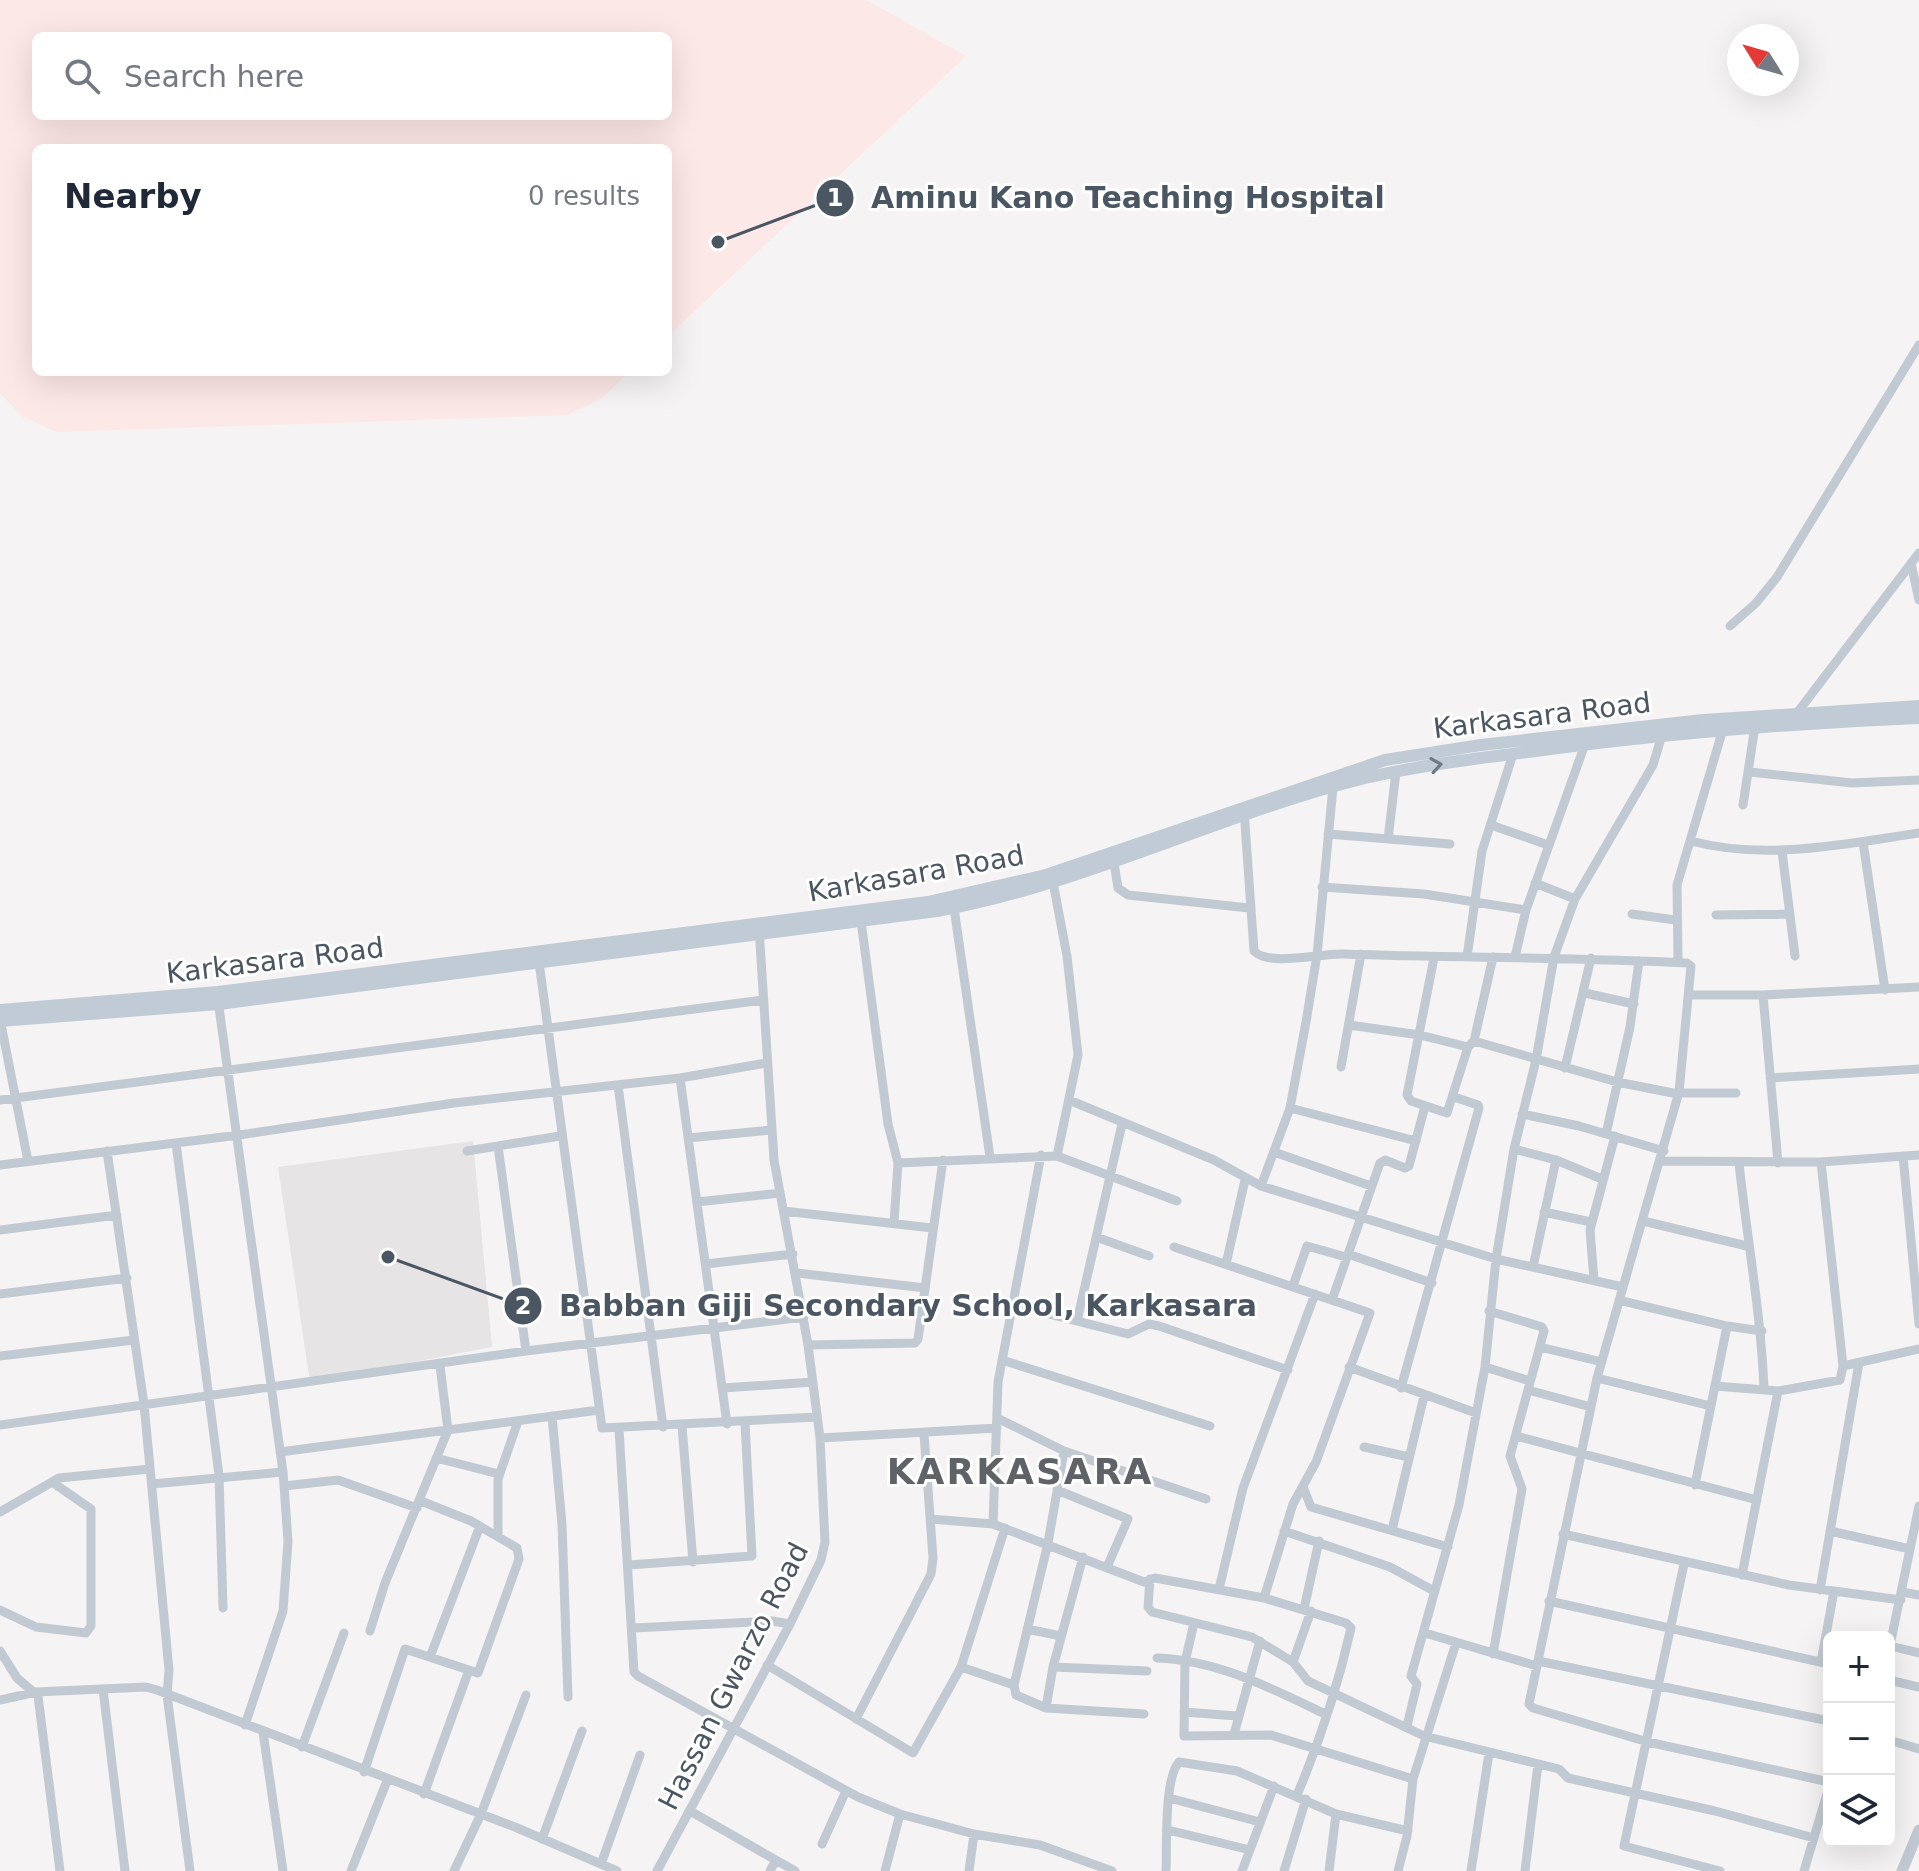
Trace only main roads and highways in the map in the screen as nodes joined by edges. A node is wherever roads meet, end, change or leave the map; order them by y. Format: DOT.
graph roads {
  1 [pos="1919,706"];
  2 [pos="1919,718"];
  3 [pos="1280,799"];
  4 [pos="1245,812"];
  5 [pos="1053,878"];
  6 [pos="759,928"];
  7 [pos="218,998"];
  8 [pos="0,1010"];
  9 [pos="0,1021"];
  1 -- 3 [label="main road, Karkasara Road"];
  3 -- 2 [label="main road, Karkasara Road, one-way"];
  3 -- 4 [label="main road, Karkasara Road"];
  4 -- 5 [label="main road, Karkasara Road"];
  4 -- 5 [label="main road, Karkasara Road"];
  5 -- 6 [label="main road, Karkasara Road"];
  5 -- 6 [label="main road, Karkasara Road"];
  6 -- 7 [label="main road, Karkasara Road"];
  6 -- 7 [label="main road, Karkasara Road"];
  7 -- 8 [label="main road, Karkasara Road"];
  7 -- 9 [label="main road, Karkasara Road"];
}
